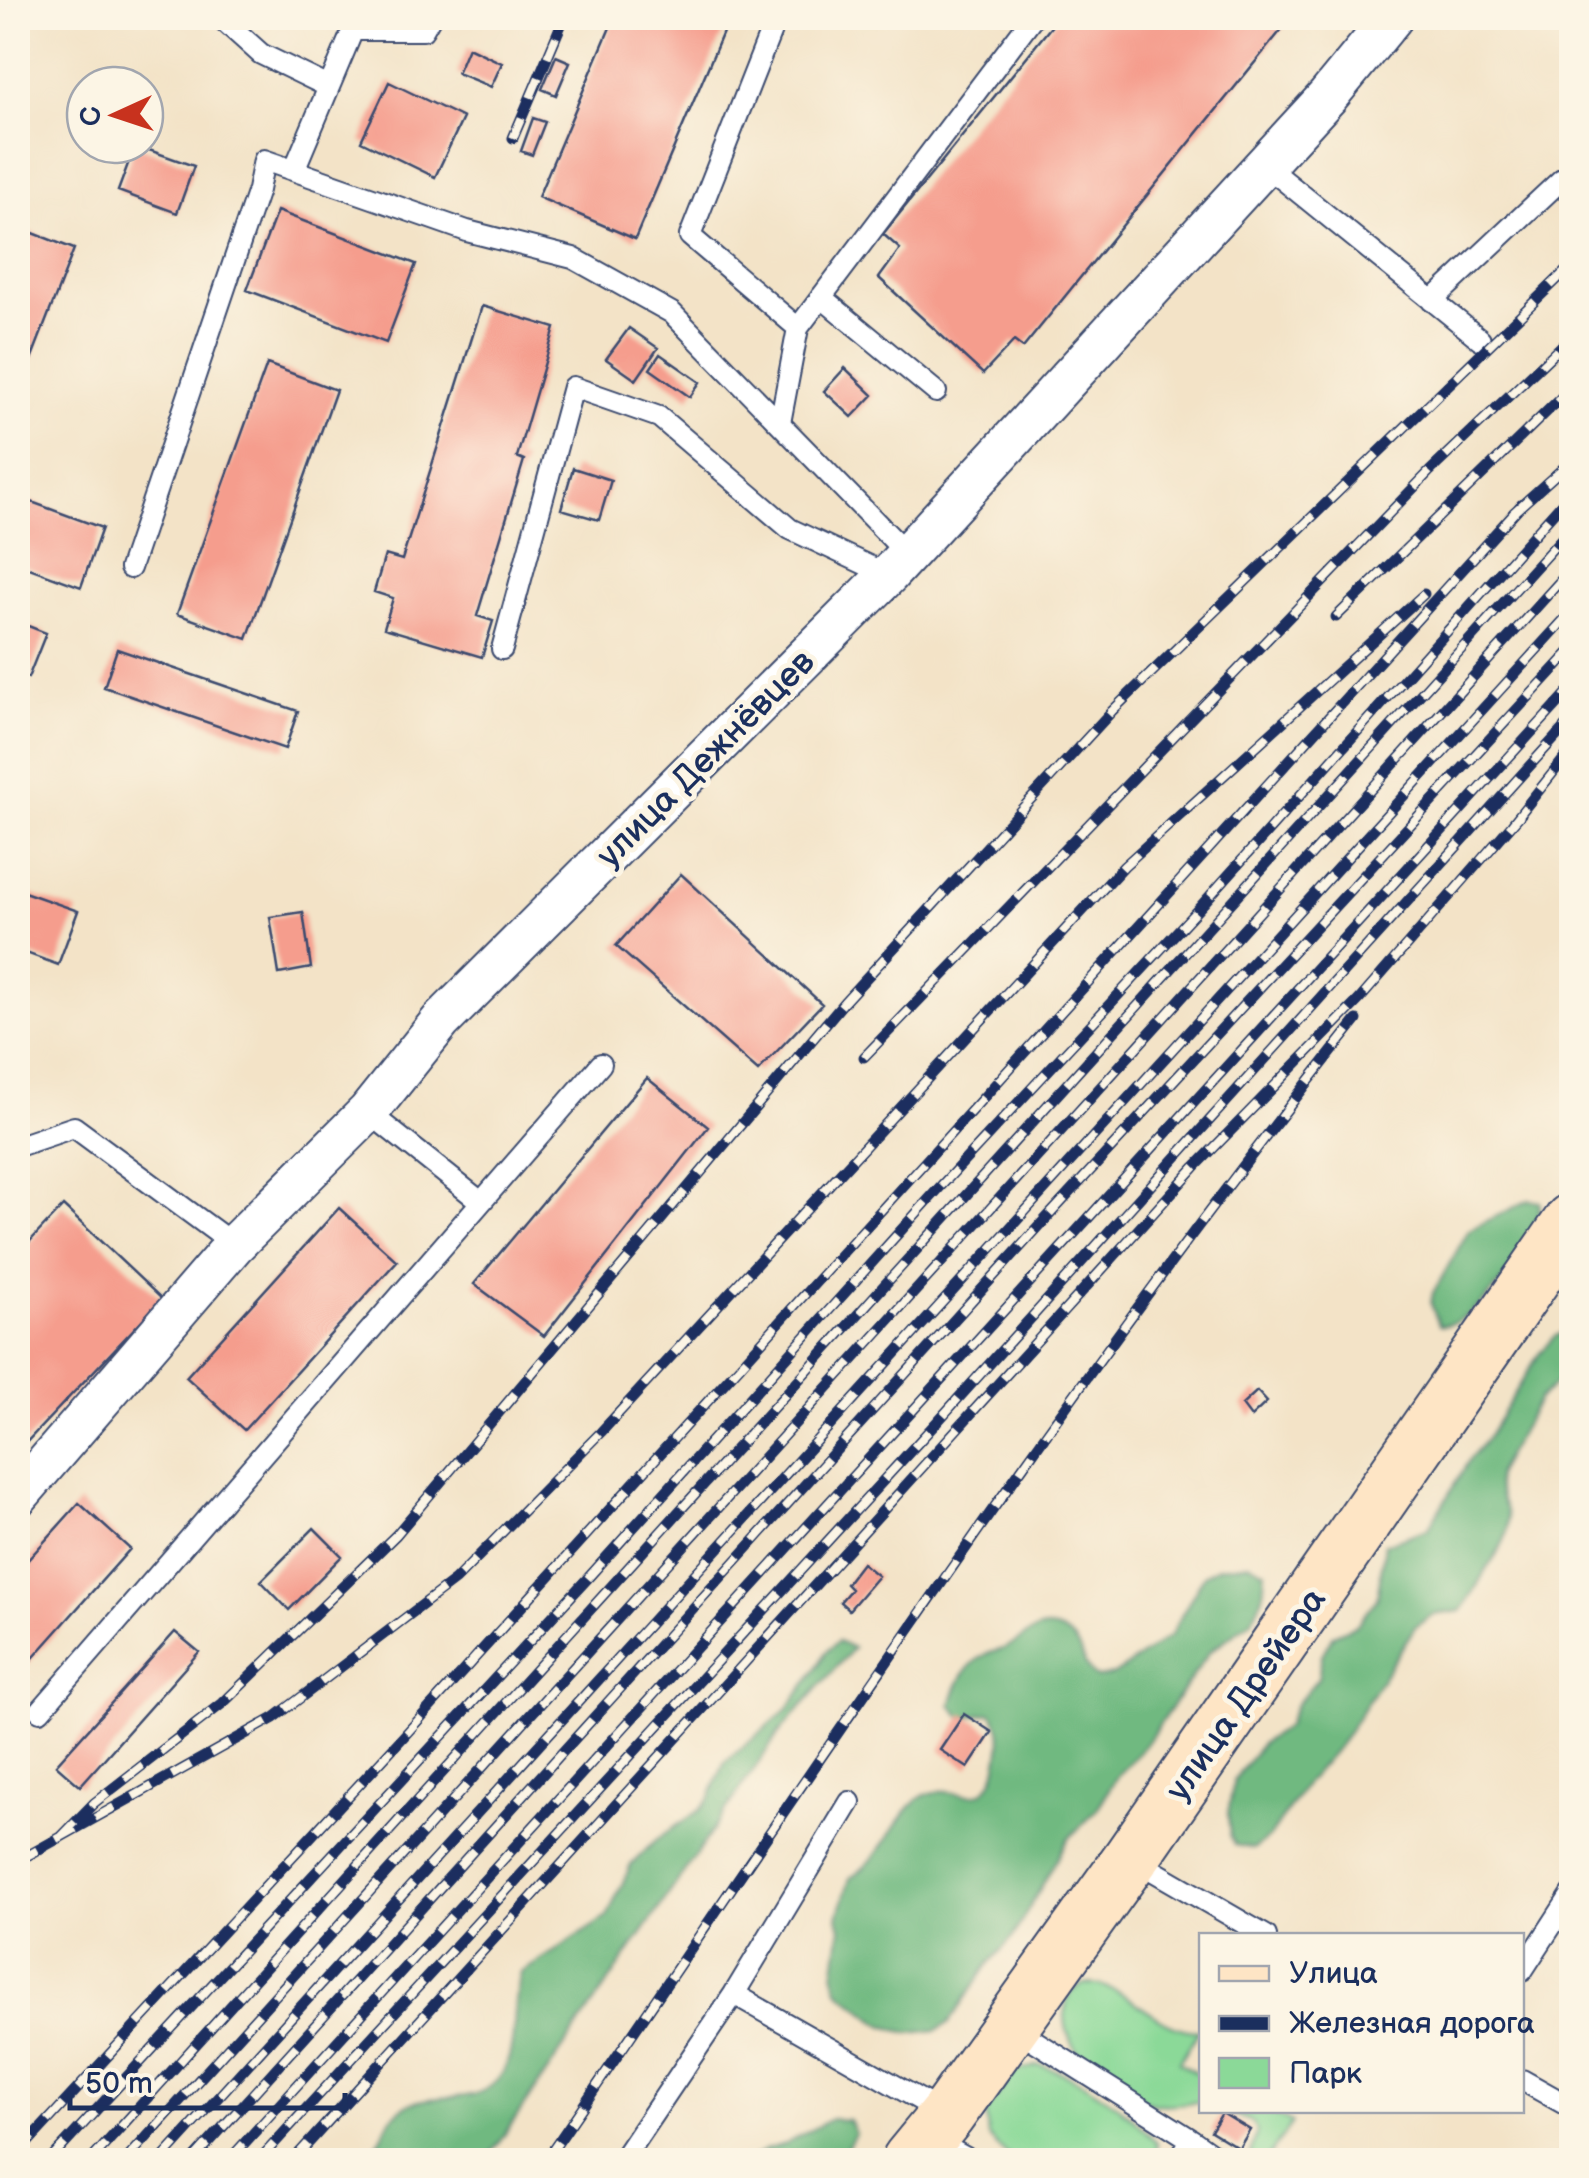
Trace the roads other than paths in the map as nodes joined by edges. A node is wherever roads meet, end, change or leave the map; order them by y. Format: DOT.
graph roads {
  1 [pos="221,18"];
  2 [pos="430,18"];
  3 [pos="776,18"];
  4 [pos="1032,18"];
  5 [pos="1392,18"];
  6 [pos="355,24"];
  7 [pos="328,88"];
  8 [pos="1265,165"];
  9 [pos="294,170"];
  10 [pos="1562,179"];
  11 [pos="821,297"];
  12 [pos="1432,301"];
  13 [pos="798,328"];
  14 [pos="1480,340"];
  15 [pos="936,392"];
  16 [pos="780,424"];
  17 [pos="898,565"];
  18 [pos="130,568"];
  19 [pos="502,650"];
  20 [pos="601,1064"];
  21 [pos="368,1112"];
  22 [pos="18,1146"];
  23 [pos="481,1202"];
  24 [pos="1572,1221"];
  25 [pos="234,1245"];
  26 [pos="18,1496"];
  27 [pos="40,1711"];
  28 [pos="850,1802"];
  29 [pos="1131,1858"];
  30 [pos="1572,1894"];
  31 [pos="1261,1933"];
  32 [pos="1524,1968"];
  33 [pos="734,1994"];
  34 [pos="1011,2026"];
  35 [pos="1524,2081"];
  36 [pos="1572,2108"];
  37 [pos="1192,2140"];
  38 [pos="939,2143"];
  39 [pos="622,2160"];
  40 [pos="1178,2160"];
  41 [pos="1220,2160"];
  1 -- 7 [label="lane"];
  2 -- 6 [label="lane"];
  3 -- 13 [label="lane"];
  4 -- 11 [label="lane"];
  5 -- 8 [label="street, улица Дежнёвцев"];
  6 -- 7 [label="lane"];
  7 -- 9 [label="lane"];
  8 -- 12 [label="lane"];
  8 -- 17 [label="street, улица Дежнёвцев"];
  9 -- 16 [label="lane"];
  9 -- 18 [label="lane"];
  10 -- 12 [label="lane"];
  11 -- 13 [label="lane"];
  11 -- 15 [label="lane"];
  12 -- 14 [label="lane"];
  13 -- 16 [label="lane"];
  16 -- 17 [label="lane"];
  17 -- 19 [label="lane"];
  17 -- 21 [label="street, улица Дежнёвцев"];
  20 -- 23 [label="lane"];
  21 -- 23 [label="lane"];
  21 -- 25 [label="street, улица Дежнёвцев"];
  22 -- 25 [label="lane"];
  23 -- 27 [label="lane"];
  24 -- 29 [label="main road, улица Дрейера"];
  25 -- 26 [label="street, улица Дежнёвцев"];
  28 -- 33 [label="lane"];
  29 -- 31 [label="lane"];
  29 -- 34 [label="main road, улица Дрейера"];
  30 -- 32 [label="lane"];
  33 -- 38 [label="lane"];
  33 -- 39 [label="lane"];
  34 -- 37 [label="lane"];
  34 -- 38 [label="main road, улица Дрейера"];
  35 -- 36 [label="lane"];
  37 -- 40 [label="lane"];
  37 -- 41 [label="lane"];
}
